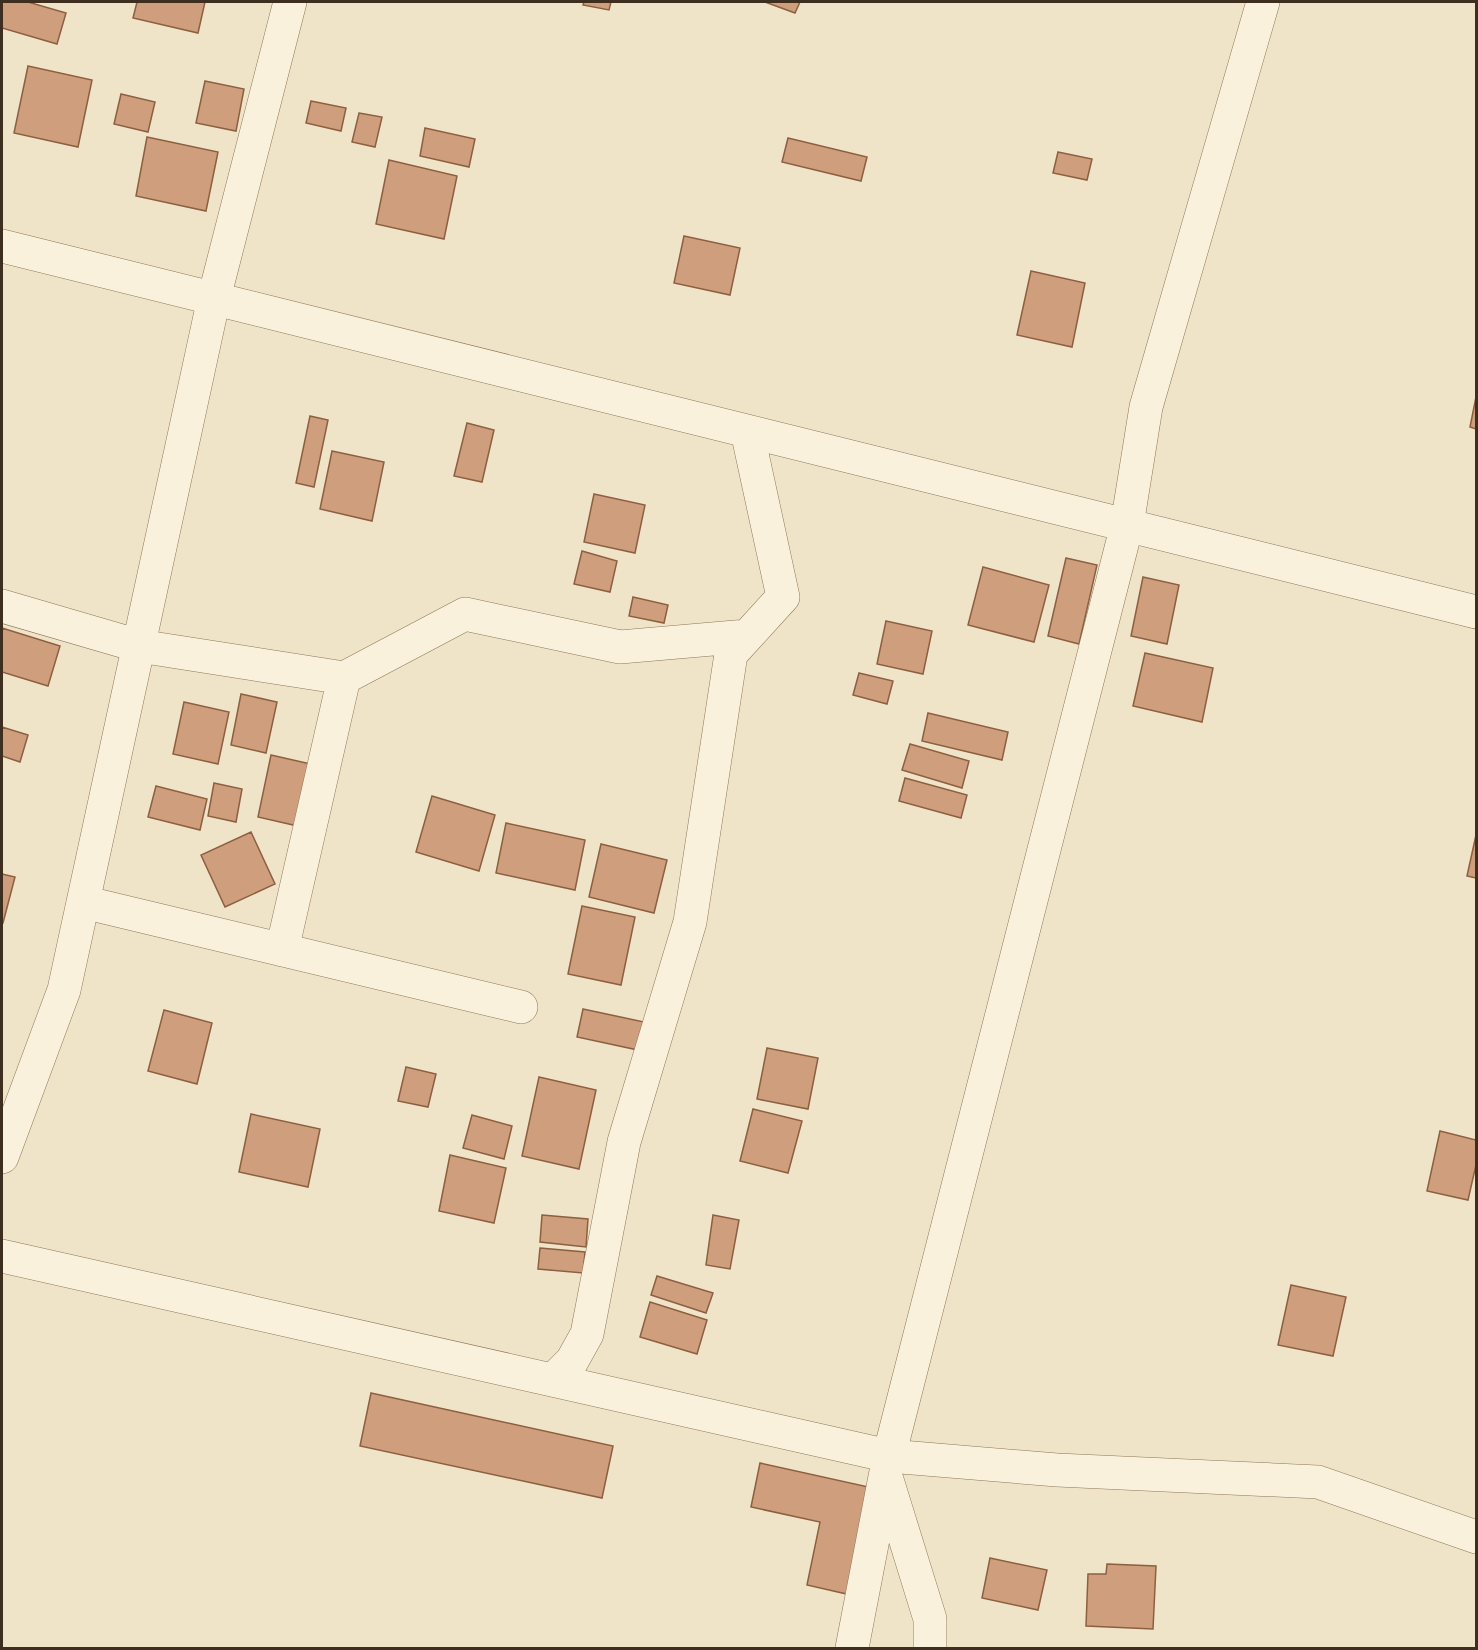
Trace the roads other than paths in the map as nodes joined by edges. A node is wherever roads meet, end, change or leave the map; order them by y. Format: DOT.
graph roads {
  1 [pos="291,2"];
  2 [pos="1263,2"];
  3 [pos="2,246"];
  4 [pos="214,298"];
  5 [pos="747,431"];
  6 [pos="1127,525"];
  7 [pos="2,606"];
  8 [pos="1476,612"];
  9 [pos="747,636"];
  10 [pos="139,646"];
  11 [pos="344,678"];
  12 [pos="83,902"];
  13 [pos="282,950"];
  14 [pos="521,1007"];
  15 [pos="2,1157"];
  16 [pos="2,1256"];
  17 [pos="553,1380"];
  18 [pos="887,1466"];
  19 [pos="1476,1537"];
  20 [pos="852,1648"];
  21 [pos="930,1648"];
  1 -- 4 [label="street"];
  2 -- 6 [label="street"];
  3 -- 4 [label="street"];
  4 -- 5 [label="street"];
  4 -- 10 [label="street"];
  5 -- 6 [label="street"];
  5 -- 9 [label="street"];
  6 -- 8 [label="street"];
  6 -- 18 [label="street"];
  7 -- 10 [label="street"];
  9 -- 11 [label="street"];
  9 -- 17 [label="street"];
  10 -- 11 [label="street"];
  10 -- 12 [label="street"];
  11 -- 13 [label="street"];
  12 -- 13 [label="street"];
  12 -- 15 [label="street"];
  13 -- 14 [label="street"];
  16 -- 17 [label="street"];
  17 -- 18 [label="street"];
  18 -- 19 [label="street"];
  18 -- 20 [label="street"];
  18 -- 21 [label="street"];
}
